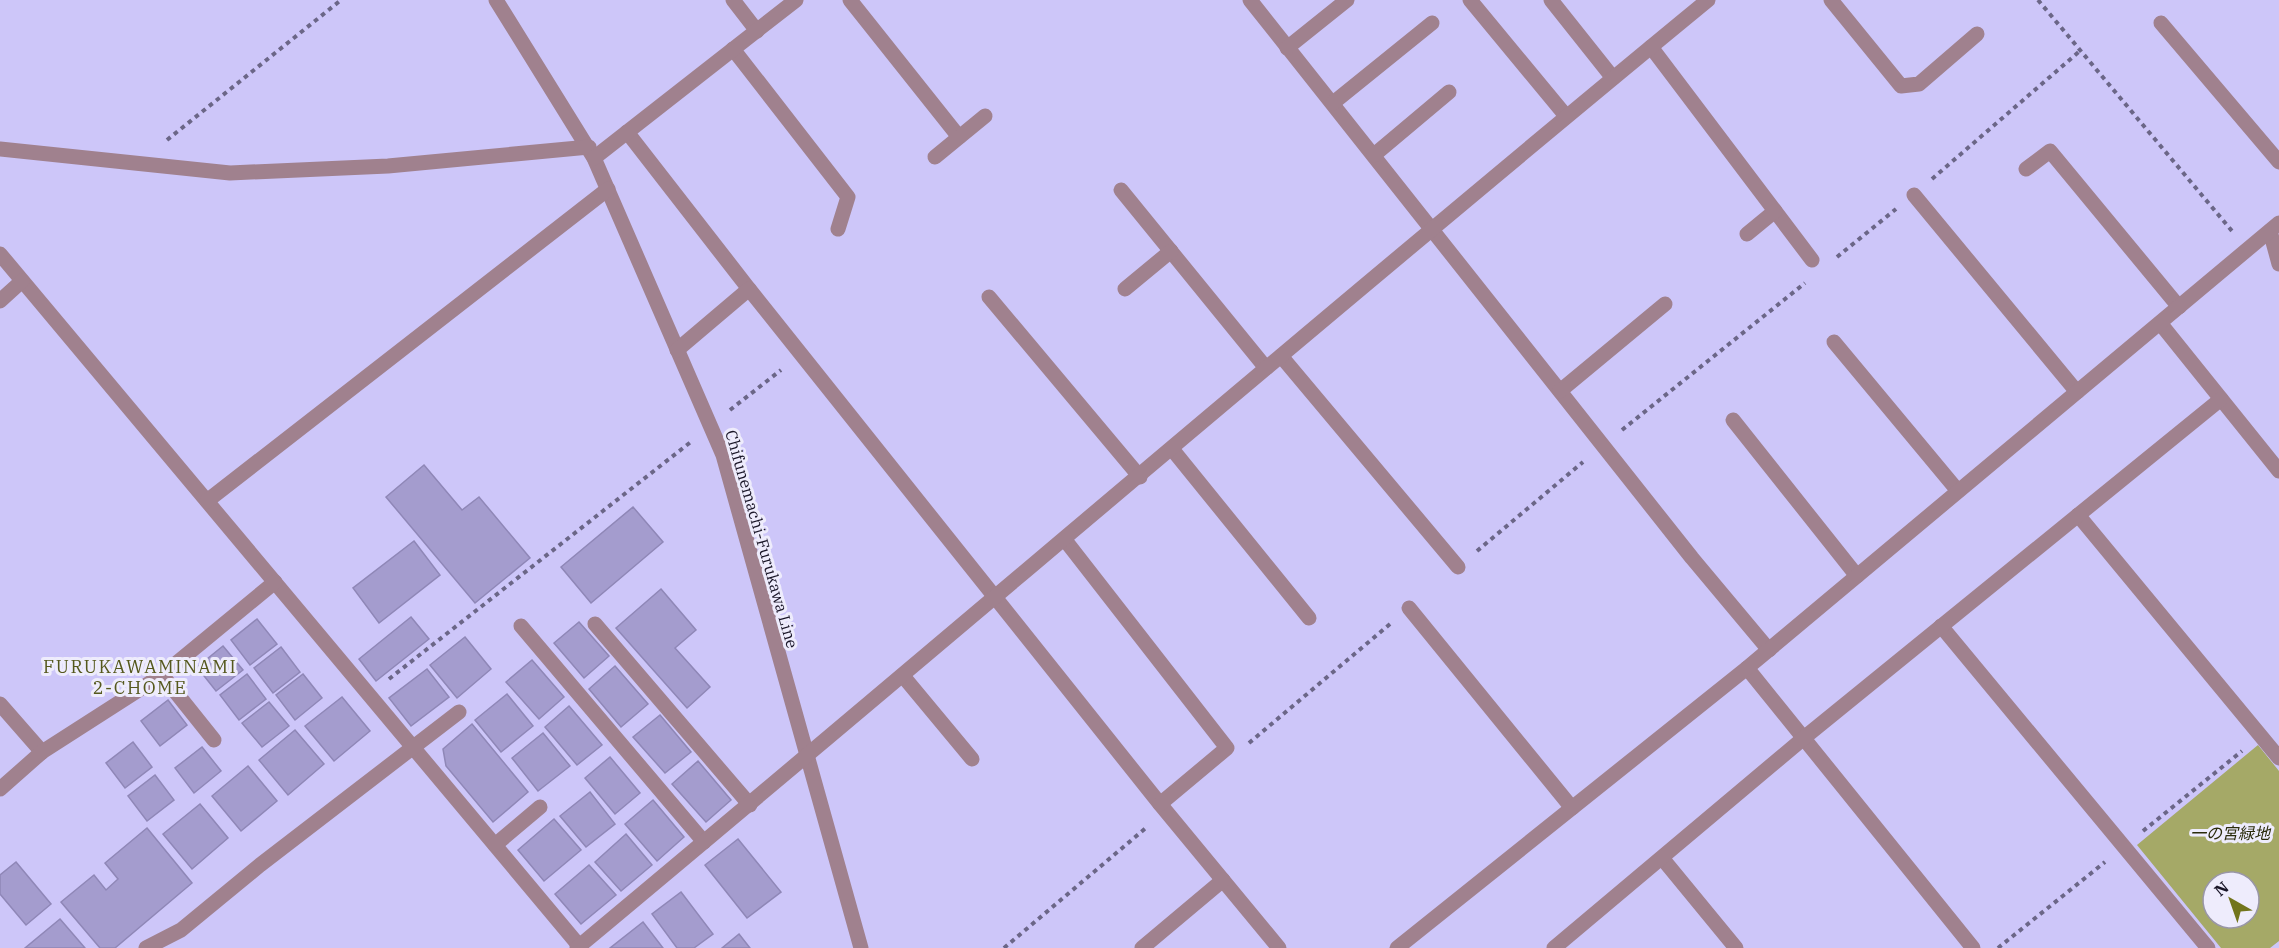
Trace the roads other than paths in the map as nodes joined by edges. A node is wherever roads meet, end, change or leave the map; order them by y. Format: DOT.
graph roads {
  1 [pos="496,0"];
  2 [pos="733,0"];
  3 [pos="796,0"];
  4 [pos="850,0"];
  5 [pos="1250,0"];
  6 [pos="1347,0"];
  7 [pos="1470,0"];
  8 [pos="1551,0"];
  9 [pos="1708,0"];
  10 [pos="1831,0"];
  11 [pos="2161,22"];
  12 [pos="1432,24"];
  13 [pos="757,31"];
  14 [pos="1977,34"];
  15 [pos="1651,47"];
  16 [pos="1287,48"];
  17 [pos="733,49"];
  18 [pos="1613,78"];
  19 [pos="1449,93"];
  20 [pos="1333,103"];
  21 [pos="985,116"];
  22 [pos="1566,116"];
  23 [pos="627,132"];
  24 [pos="959,137"];
  25 [pos="0,149"];
  26 [pos="592,153"];
  27 [pos="1374,155"];
  28 [pos="935,157"];
  29 [pos="2279,162"];
  30 [pos="2026,169"];
  31 [pos="608,189"];
  32 [pos="1121,190"];
  33 [pos="1914,195"];
  34 [pos="1775,211"];
  35 [pos="1431,227"];
  36 [pos="2274,227"];
  37 [pos="838,229"];
  38 [pos="1747,234"];
  39 [pos="1171,251"];
  40 [pos="0,254"];
  41 [pos="1812,260"];
  42 [pos="2279,264"];
  43 [pos="22,281"];
  44 [pos="1125,289"];
  45 [pos="749,290"];
  46 [pos="989,297"];
  47 [pos="0,301"];
  48 [pos="1665,304"];
  49 [pos="2179,307"];
  50 [pos="2160,323"];
  51 [pos="1834,342"];
  52 [pos="677,350"];
  53 [pos="1281,356"];
  54 [pos="1266,368"];
  55 [pos="1560,391"];
  56 [pos="2078,392"];
  57 [pos="2221,399"];
  58 [pos="1733,420"];
  59 [pos="1172,449"];
  60 [pos="2279,471"];
  61 [pos="1140,477"];
  62 [pos="1958,491"];
  63 [pos="207,501"];
  64 [pos="2079,515"];
  65 [pos="1065,540"];
  66 [pos="1458,567"];
  67 [pos="1857,576"];
  68 [pos="275,582"];
  69 [pos="995,598"];
  70 [pos="1409,608"];
  71 [pos="1309,618"];
  72 [pos="595,624"];
  73 [pos="521,626"];
  74 [pos="1941,626"];
  75 [pos="1769,650"];
  76 [pos="1747,668"];
  77 [pos="162,675"];
  78 [pos="903,676"];
  79 [pos="0,704"];
  80 [pos="459,712"];
  81 [pos="1805,737"];
  82 [pos="214,740"];
  83 [pos="414,748"];
  84 [pos="42,752"];
  85 [pos="806,758"];
  86 [pos="2279,758"];
  87 [pos="972,759"];
  88 [pos="0,789"];
  89 [pos="750,805"];
  90 [pos="540,807"];
  91 [pos="1163,808"];
  92 [pos="1572,808"];
  93 [pos="704,842"];
  94 [pos="495,845"];
  95 [pos="1662,858"];
  96 [pos="1223,880"];
  97 [pos="579,947"];
  98 [pos="146,948"];
  99 [pos="861,948"];
  100 [pos="1142,948"];
  101 [pos="1279,948"];
  102 [pos="1397,948"];
  103 [pos="1554,948"];
  104 [pos="1736,948"];
  105 [pos="1973,948"];
  106 [pos="2208,948"];
  1 -- 26 [label="street, Chifunemachi-Furukawa Line"];
  2 -- 13 [label="street"];
  3 -- 13 [label="street"];
  4 -- 24 [label="street"];
  5 -- 16 [label="street"];
  6 -- 16 [label="street"];
  7 -- 22 [label="street"];
  8 -- 18 [label="street"];
  9 -- 15 [label="street"];
  10 -- 14 [label="street"];
  11 -- 29 [label="street"];
  12 -- 20 [label="street"];
  13 -- 17 [label="street"];
  15 -- 18 [label="street"];
  15 -- 34 [label="street"];
  16 -- 20 [label="street"];
  17 -- 23 [label="street"];
  17 -- 37 [label="street"];
  18 -- 22 [label="street"];
  19 -- 27 [label="street"];
  20 -- 27 [label="street"];
  21 -- 24 [label="street"];
  22 -- 35 [label="street"];
  23 -- 26 [label="street"];
  23 -- 45 [label="street"];
  24 -- 28 [label="street"];
  25 -- 26 [label="street"];
  26 -- 31 [label="street, Chifunemachi-Furukawa Line"];
  27 -- 35 [label="street"];
  30 -- 49 [label="street"];
  31 -- 52 [label="street, Chifunemachi-Furukawa Line"];
  31 -- 63 [label="street"];
  32 -- 39 [label="street"];
  33 -- 56 [label="street"];
  34 -- 38 [label="street"];
  34 -- 41 [label="street"];
  35 -- 53 [label="street"];
  35 -- 55 [label="street"];
  36 -- 42 [label="street"];
  36 -- 49 [label="street"];
  39 -- 44 [label="street"];
  39 -- 54 [label="street"];
  40 -- 43 [label="street"];
  43 -- 47 [label="street"];
  43 -- 63 [label="street"];
  45 -- 52 [label="street"];
  45 -- 69 [label="street"];
  46 -- 61 [label="street"];
  48 -- 55 [label="street"];
  49 -- 50 [label="street"];
  50 -- 56 [label="street"];
  50 -- 57 [label="street"];
  51 -- 62 [label="street"];
  52 -- 85 [label="street, Chifunemachi-Furukawa Line"];
  53 -- 54 [label="street"];
  53 -- 66 [label="street"];
  54 -- 59 [label="street"];
  55 -- 75 [label="street"];
  56 -- 62 [label="street"];
  57 -- 60 [label="street"];
  57 -- 64 [label="street"];
  58 -- 67 [label="street"];
  59 -- 61 [label="street"];
  59 -- 71 [label="street"];
  61 -- 65 [label="street"];
  62 -- 67 [label="street"];
  63 -- 68 [label="street"];
  64 -- 74 [label="street"];
  64 -- 86 [label="street"];
  65 -- 69 [label="street"];
  65 -- 91 [label="street"];
  67 -- 75 [label="street"];
  68 -- 77 [label="street"];
  68 -- 83 [label="street"];
  69 -- 78 [label="street"];
  69 -- 91 [label="street"];
  70 -- 92 [label="street"];
  72 -- 89 [label="street"];
  73 -- 93 [label="street"];
  74 -- 81 [label="street"];
  74 -- 106 [label="street"];
  75 -- 76 [label="street"];
  76 -- 81 [label="street"];
  76 -- 92 [label="street"];
  77 -- 82 [label="street"];
  77 -- 84 [label="street"];
  78 -- 85 [label="street"];
  78 -- 87 [label="street"];
  79 -- 84 [label="street"];
  80 -- 83 [label="street"];
  81 -- 95 [label="street"];
  81 -- 105 [label="street"];
  83 -- 94 [label="street"];
  83 -- 98 [label="street"];
  84 -- 88 [label="street"];
  85 -- 89 [label="street"];
  85 -- 99 [label="street, Chifunemachi-Furukawa Line"];
  89 -- 93 [label="street"];
  90 -- 94 [label="street"];
  91 -- 96 [label="street"];
  92 -- 102 [label="street"];
  93 -- 97 [label="street"];
  94 -- 97 [label="street"];
  95 -- 103 [label="street"];
  95 -- 104 [label="street"];
  96 -- 100 [label="street"];
  96 -- 101 [label="street"];
}
